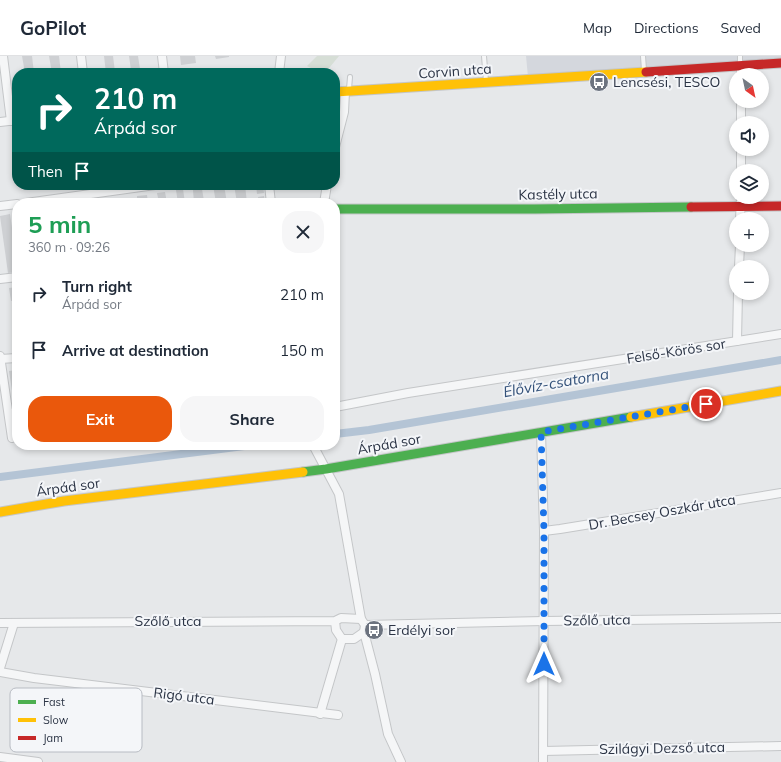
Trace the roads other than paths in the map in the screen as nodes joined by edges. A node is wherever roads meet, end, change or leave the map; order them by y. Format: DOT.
graph roads {
  1 [pos="3,56"];
  2 [pos="81,56"];
  3 [pos="162,56"];
  4 [pos="281,56"];
  5 [pos="484,56"];
  6 [pos="644,56"];
  7 [pos="740,56"];
  8 [pos="781,63"];
  9 [pos="82,68"];
  10 [pos="163,68"];
  11 [pos="280,68"];
  12 [pos="741,68"];
  13 [pos="756,68"];
  14 [pos="729,71"];
  15 [pos="645,72"];
  16 [pos="350,77"];
  17 [pos="486,83"];
  18 [pos="340,92"];
  19 [pos="347,92"];
  20 [pos="12,108"];
  21 [pos="12,120"];
  22 [pos="0,122"];
  23 [pos="340,128"];
  24 [pos="97,190"];
  25 [pos="53,198"];
  26 [pos="729,201"];
  27 [pos="765,204"];
  28 [pos="12,205"];
  29 [pos="0,206"];
  30 [pos="781,206"];
  31 [pos="340,210"];
  32 [pos="12,278"];
  33 [pos="0,279"];
  34 [pos="738,300"];
  35 [pos="781,334"];
  36 [pos="737,341"];
  37 [pos="0,356"];
  38 [pos="12,358"];
  39 [pos="0,359"];
  40 [pos="781,391"];
  41 [pos="340,407"];
  42 [pos="12,409"];
  43 [pos="541,432"];
  44 [pos="316,450"];
  45 [pos="326,468"];
  46 [pos="781,492"];
  47 [pos="0,512"];
  48 [pos="544,531"];
  49 [pos="781,618"];
  50 [pos="335,620"];
  51 [pos="544,621"];
  52 [pos="0,623"];
  53 [pos="14,623"];
  54 [pos="363,625"];
  55 [pos="342,639"];
  56 [pos="0,668"];
  57 [pos="0,672"];
  58 [pos="119,688"];
  59 [pos="142,691"];
  60 [pos="320,714"];
  61 [pos="338,716"];
  62 [pos="781,746"];
  63 [pos="543,751"];
  64 [pos="0,757"];
  65 [pos="38,762"];
  66 [pos="401,762"];
  67 [pos="543,762"];
  1 -- 20 [label="street"];
  2 -- 9 [label="street"];
  3 -- 10 [label="street"];
  4 -- 11 [label="street"];
  5 -- 17 [label="lane"];
  6 -- 15 [label="lane"];
  7 -- 12 [label="lane"];
  8 -- 13 [label="street, Corvin utca"];
  14 -- 15 [label="street, Corvin utca"];
  15 -- 17 [label="street, Corvin utca"];
  16 -- 19 [label="lane"];
  17 -- 19 [label="street, Corvin utca"];
  18 -- 19 [label="street, Corvin utca"];
  19 -- 23 [label="street"];
  21 -- 22 [label="street"];
  24 -- 25 [label="street"];
  26 -- 31 [label="street, Kastély utca"];
  27 -- 30 [label="street, Kastély utca"];
  28 -- 29 [label="street"];
  32 -- 33 [label="street"];
  34 -- 36 [label="street"];
  35 -- 36 [label="street, Felső-Körös sor"];
  36 -- 41 [label="street, Felső-Körös sor"];
  37 -- 39 [label="street"];
  38 -- 39 [label="street"];
  39 -- 42 [label="street"];
  40 -- 43 [label="street, Árpád sor"];
  43 -- 45 [label="street, Árpád sor"];
  43 -- 48 [label="street"];
  44 -- 45 [label="street"];
  45 -- 47 [label="street, Árpád sor"];
  45 -- 54 [label="street"];
  46 -- 48 [label="street, Dr. Becsey Oszkár utca"];
  48 -- 51 [label="street"];
  49 -- 51 [label="street, Szőlő utca"];
  50 -- 53 [label="street, Szőlő utca"];
  50 -- 54 [label="street, Szőlő utca"];
  50 -- 55 [label="street"];
  51 -- 54 [label="street, Szőlő utca"];
  51 -- 63 [label="street"];
  52 -- 53 [label="street, Szőlő utca"];
  53 -- 56 [label="street"];
  54 -- 55 [label="street, Szőlő utca"];
  54 -- 66 [label="street"];
  55 -- 60 [label="street"];
  57 -- 58 [label="street, Rigó utca"];
  59 -- 60 [label="street, Rigó utca"];
  60 -- 61 [label="street, Rigó utca"];
  62 -- 63 [label="street, Szilágyi Dezső utca"];
  63 -- 67 [label="street"];
  64 -- 65 [label="street"];
}
